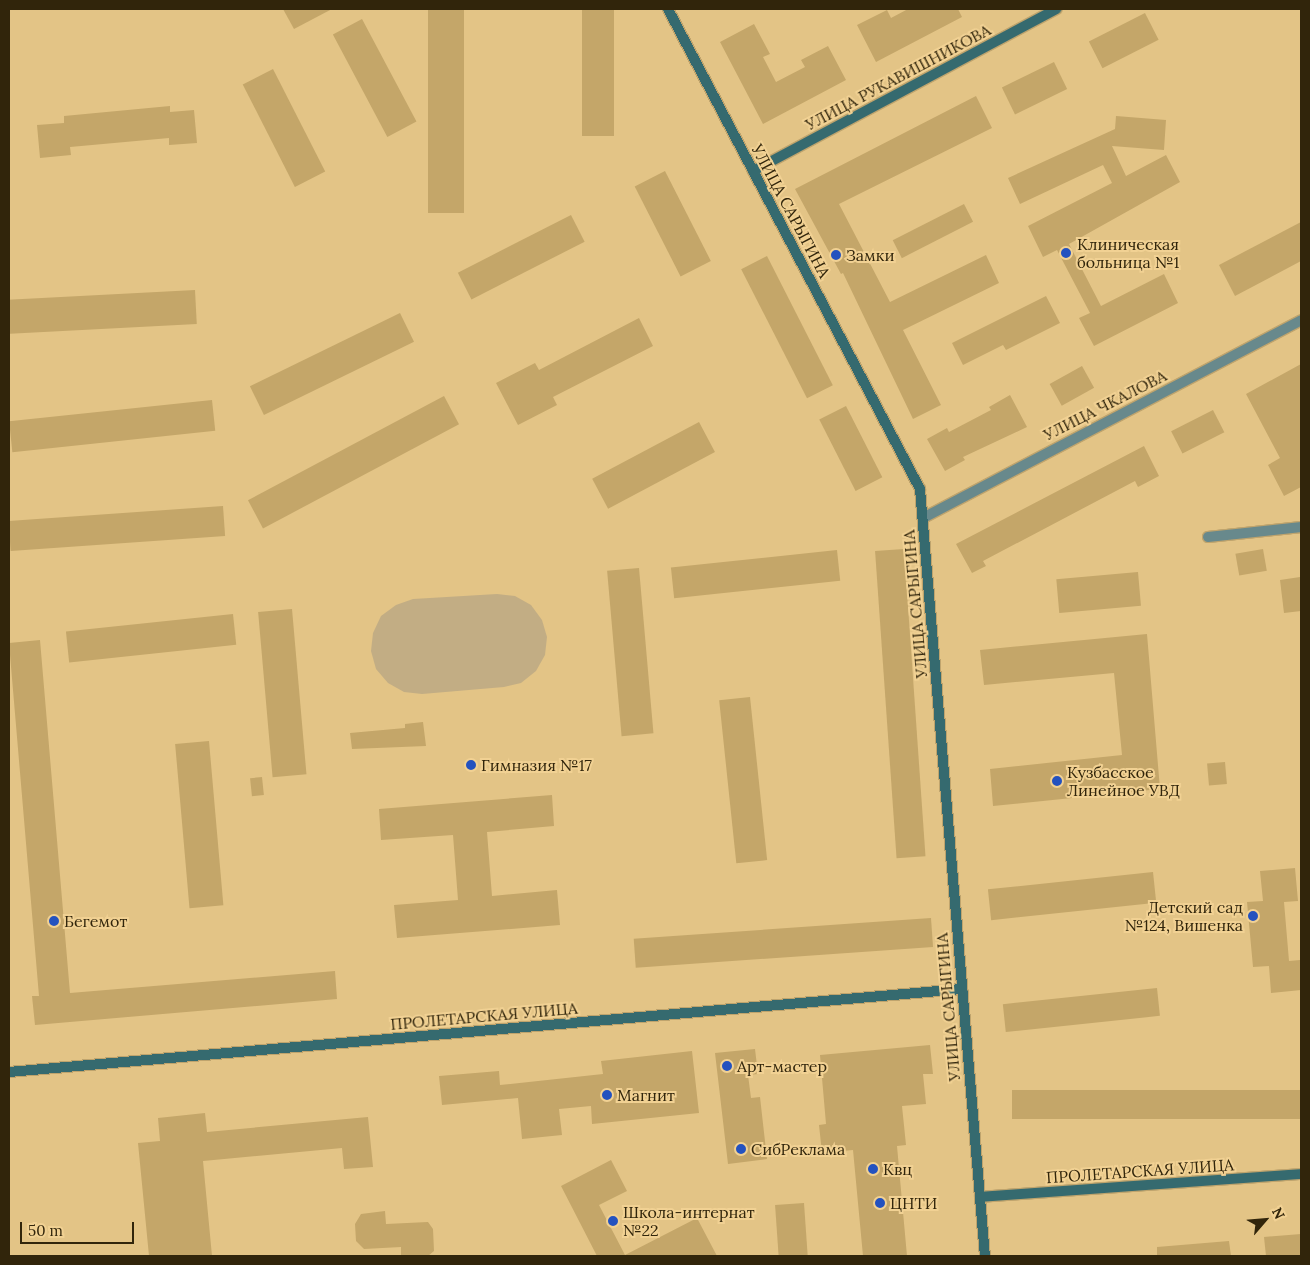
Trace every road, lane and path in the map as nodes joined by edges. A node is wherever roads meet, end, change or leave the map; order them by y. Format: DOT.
graph roads {
  1 [pos="668,9"];
  2 [pos="1057,9"];
  3 [pos="753,171"];
  4 [pos="1301,320"];
  5 [pos="923,518"];
  6 [pos="1301,527"];
  7 [pos="1208,537"];
  8 [pos="962,989"];
  9 [pos="9,1072"];
  10 [pos="1301,1174"];
  11 [pos="980,1196"];
  12 [pos="985,1256"];
  1 -- 3 [label="street, УЛИЦА САРЫГИНА"];
  2 -- 3 [label="street, УЛИЦА РУКАВИШНИКОВА"];
  3 -- 5 [label="street, УЛИЦА САРЫГИНА"];
  4 -- 5 [label="street, УЛИЦА ЧКАЛОВА"];
  5 -- 8 [label="street, УЛИЦА САРЫГИНА"];
  6 -- 7 [label="street"];
  8 -- 9 [label="street, ПРОЛЕТАРСКАЯ УЛИЦА"];
  8 -- 11 [label="street, УЛИЦА САРЫГИНА"];
  10 -- 11 [label="street, ПРОЛЕТАРСКАЯ УЛИЦА"];
  11 -- 12 [label="street, УЛИЦА САРЫГИНА"];
}
